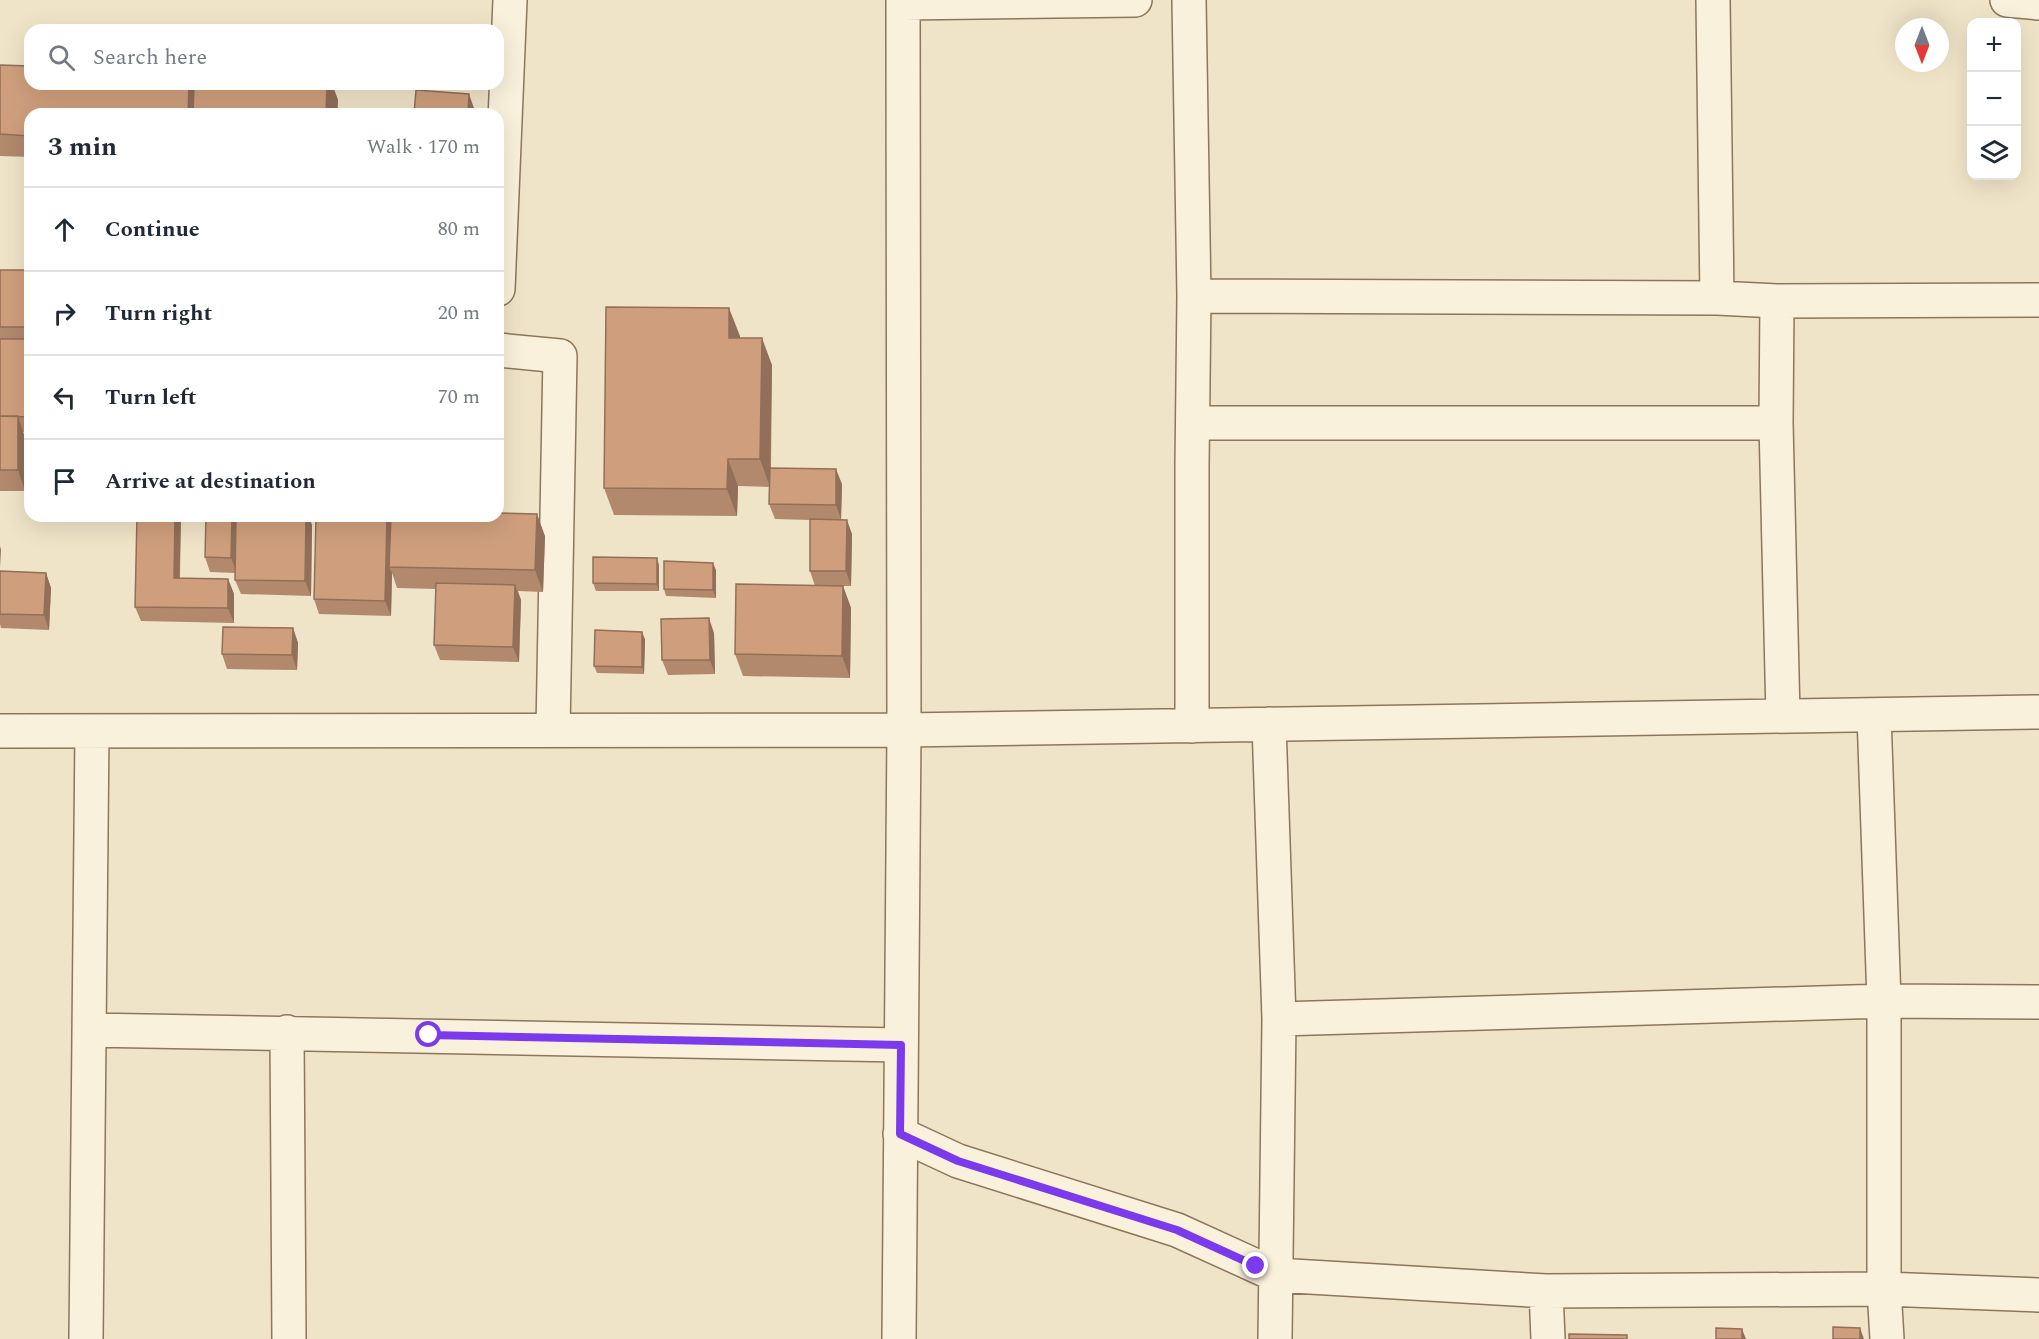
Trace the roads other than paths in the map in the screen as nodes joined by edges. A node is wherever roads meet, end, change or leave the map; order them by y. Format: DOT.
graph roads {
  1 [pos="510,0"];
  2 [pos="1135,0"];
  3 [pos="1189,0"];
  4 [pos="1713,0"];
  5 [pos="2007,0"];
  6 [pos="903,1"];
  7 [pos="2039,3"];
  8 [pos="504,144"];
  9 [pos="1194,296"];
  10 [pos="1717,298"];
  11 [pos="2039,300"];
  12 [pos="1777,301"];
  13 [pos="504,351"];
  14 [pos="1193,423"];
  15 [pos="1776,423"];
  16 [pos="2039,712"];
  17 [pos="1874,715"];
  18 [pos="1783,716"];
  19 [pos="1269,724"];
  20 [pos="1192,726"];
  21 [pos="553,730"];
  22 [pos="903,730"];
  23 [pos="0,731"];
  24 [pos="92,731"];
  25 [pos="1884,1001"];
  26 [pos="2039,1002"];
  27 [pos="1279,1019"];
  28 [pos="89,1030"];
  29 [pos="287,1032"];
  30 [pos="901,1045"];
  31 [pos="900,1134"];
  32 [pos="1276,1275"];
  33 [pos="1884,1289"];
  34 [pos="1546,1291"];
  35 [pos="2039,1295"];
  36 [pos="86,1339"];
  37 [pos="289,1339"];
  38 [pos="899,1339"];
  39 [pos="1275,1339"];
  40 [pos="1548,1339"];
  41 [pos="1887,1339"];
  1 -- 8 [label="street"];
  2 -- 6 [label="street"];
  3 -- 9 [label="street"];
  4 -- 10 [label="street"];
  5 -- 7 [label="street"];
  6 -- 22 [label="street"];
  9 -- 10 [label="street"];
  9 -- 14 [label="street"];
  10 -- 12 [label="street"];
  11 -- 12 [label="street"];
  12 -- 15 [label="street"];
  13 -- 21 [label="street"];
  14 -- 15 [label="street"];
  14 -- 20 [label="street"];
  15 -- 18 [label="street"];
  16 -- 17 [label="street"];
  17 -- 18 [label="street"];
  17 -- 25 [label="street"];
  18 -- 19 [label="street"];
  19 -- 20 [label="street"];
  19 -- 27 [label="street"];
  20 -- 22 [label="street"];
  21 -- 22 [label="street"];
  21 -- 24 [label="street"];
  22 -- 30 [label="street"];
  23 -- 24 [label="street"];
  24 -- 28 [label="street"];
  25 -- 26 [label="street"];
  25 -- 27 [label="street"];
  25 -- 33 [label="street"];
  27 -- 32 [label="street"];
  28 -- 29 [label="street"];
  28 -- 36 [label="street"];
  29 -- 30 [label="street"];
  29 -- 37 [label="street"];
  30 -- 31 [label="street"];
  31 -- 32 [label="street"];
  31 -- 38 [label="street"];
  32 -- 34 [label="street"];
  32 -- 39 [label="street"];
  33 -- 34 [label="street"];
  33 -- 35 [label="street"];
  33 -- 41 [label="street"];
  34 -- 40 [label="street"];
}
